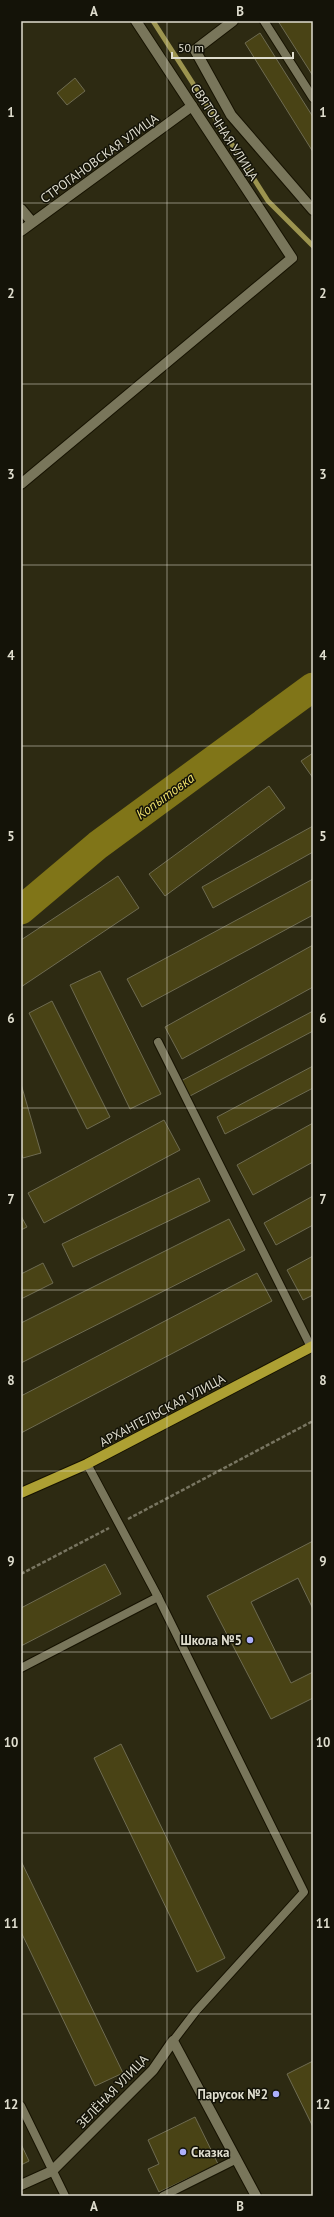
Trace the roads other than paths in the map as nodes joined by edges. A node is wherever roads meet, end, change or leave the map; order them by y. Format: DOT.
graph roads {
  1 [pos="136,21"];
  2 [pos="234,21"];
  3 [pos="264,21"];
  4 [pos="313,98"];
  5 [pos="192,106"];
  6 [pos="21,209"];
  7 [pos="313,210"];
  8 [pos="32,222"];
  9 [pos="21,231"];
  10 [pos="21,484"];
  11 [pos="158,1042"];
  12 [pos="312,1347"];
  13 [pos="87,1464"];
  14 [pos="21,1493"];
  15 [pos="158,1597"];
  16 [pos="21,1668"];
  17 [pos="173,2041"];
  18 [pos="21,2106"];
  19 [pos="237,2160"];
  20 [pos="52,2171"];
  21 [pos="21,2185"];
  22 [pos="65,2196"];
  23 [pos="163,2196"];
  24 [pos="256,2196"];
  1 -- 5 [label="street, СВЯТОЧНАЯ УЛИЦА"];
  2 -- 7 [label="street"];
  3 -- 4 [label="lane"];
  5 -- 8 [label="street, СТРОГАНОВСКАЯ УЛИЦА"];
  5 -- 10 [label="street, СВЯТОЧНАЯ УЛИЦА"];
  6 -- 8 [label="street"];
  8 -- 9 [label="street, СТРОГАНОВСКАЯ УЛИЦА"];
  11 -- 12 [label="lane"];
  12 -- 13 [label="main road, АРХАНГЕЛЬСКАЯ УЛИЦА"];
  13 -- 14 [label="main road, АРХАНГЕЛЬСКАЯ УЛИЦА"];
  13 -- 15 [label="lane"];
  15 -- 16 [label="lane"];
  15 -- 17 [label="lane"];
  17 -- 19 [label="street"];
  17 -- 20 [label="street, ЗЕЛЁНАЯ УЛИЦА"];
  18 -- 20 [label="lane"];
  19 -- 23 [label="lane"];
  19 -- 24 [label="street"];
  20 -- 21 [label="street, ЗЕЛЁНАЯ УЛИЦА"];
  20 -- 22 [label="lane"];
}
